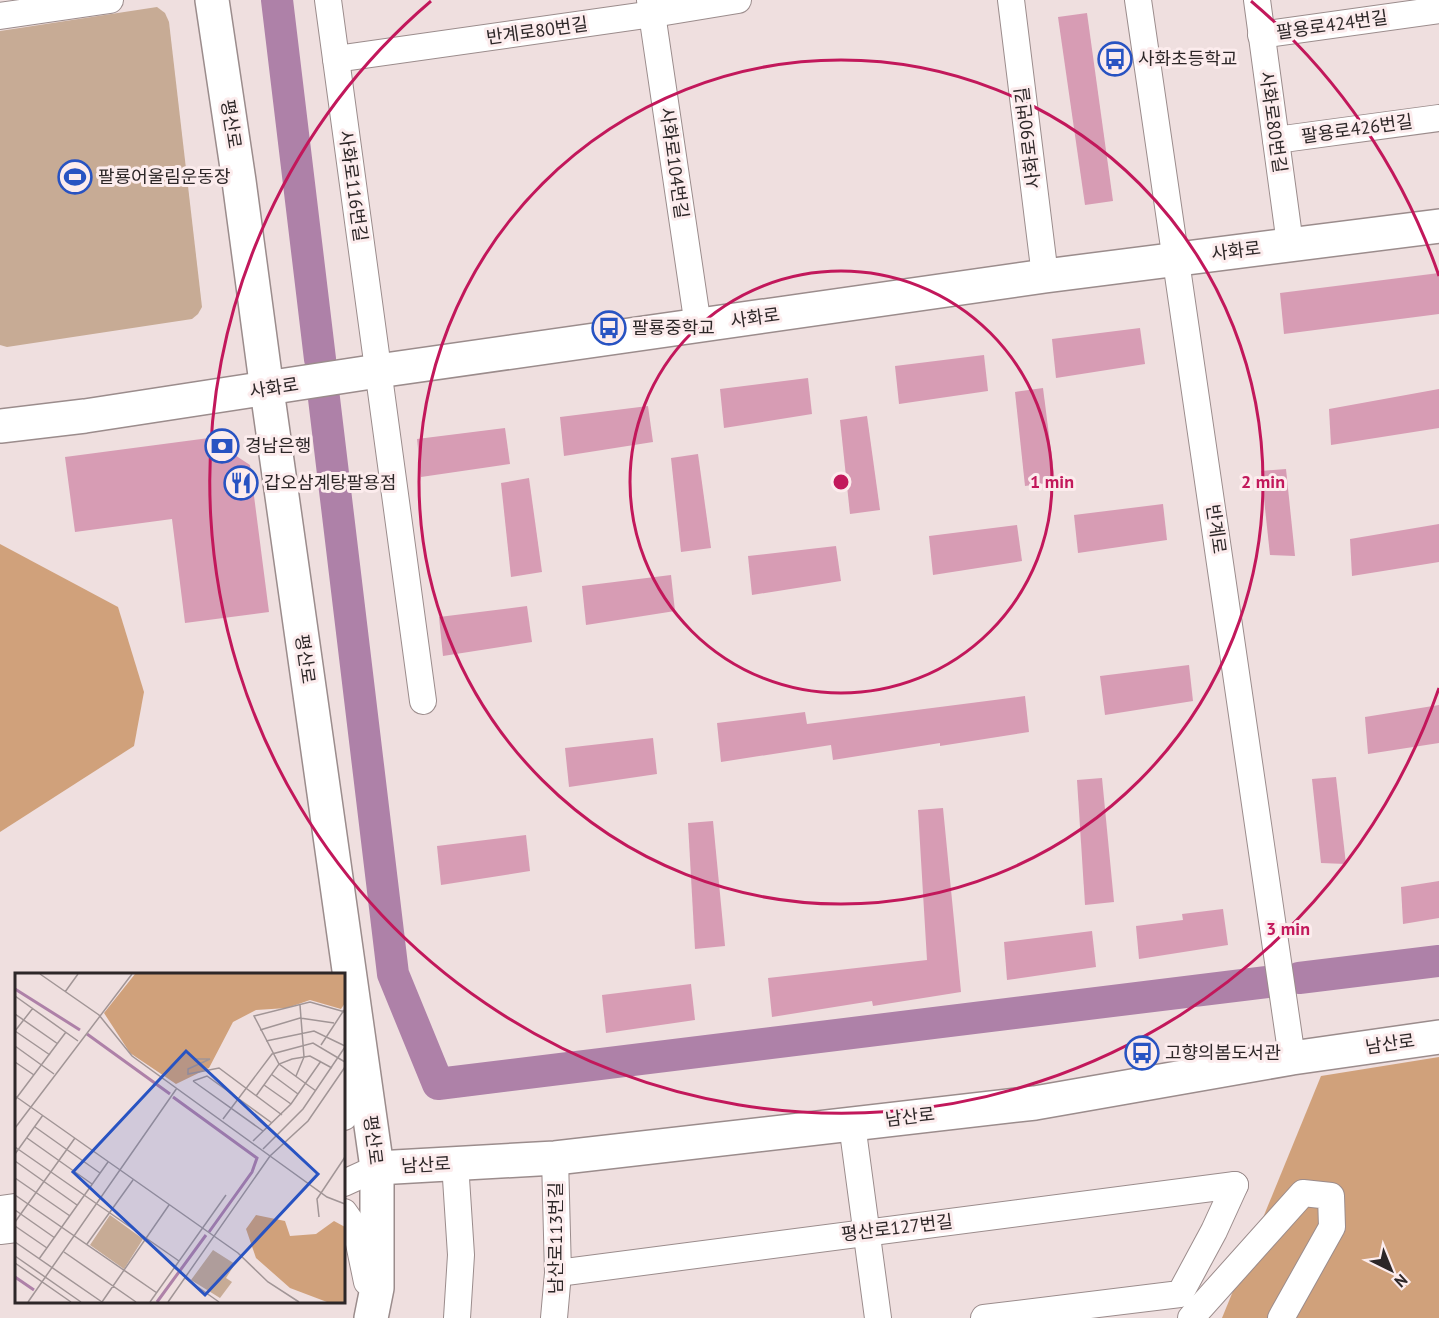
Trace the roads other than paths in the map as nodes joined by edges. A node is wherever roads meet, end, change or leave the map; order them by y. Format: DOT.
graph roads {
  1 [pos="110,0"];
  2 [pos="212,0"];
  3 [pos="328,0"];
  4 [pos="738,0"];
  5 [pos="1011,0"];
  6 [pos="1138,0"];
  7 [pos="1257,0"];
  8 [pos="651,7"];
  9 [pos="1439,10"];
  10 [pos="0,16"];
  11 [pos="1261,35"];
  12 [pos="336,59"];
  13 [pos="1439,118"];
  14 [pos="1276,140"];
  15 [pos="1439,226"];
  16 [pos="1290,244"];
  17 [pos="1176,258"];
  18 [pos="1045,276"];
  19 [pos="698,326"];
  20 [pos="378,371"];
  21 [pos="267,390"];
  22 [pos="0,426"];
  23 [pos="423,701"];
  24 [pos="1439,1037"];
  25 [pos="362,1050"];
  26 [pos="1292,1058"];
  27 [pos="345,1114"];
  28 [pos="852,1124"];
  29 [pos="555,1158"];
  30 [pos="454,1163"];
  31 [pos="377,1168"];
  32 [pos="345,1169"];
  33 [pos="345,1183"];
  34 [pos="15,1207"];
  35 [pos="0,1209"];
  36 [pos="345,1213"];
  37 [pos="15,1229"];
  38 [pos="0,1231"];
  39 [pos="867,1232"];
  40 [pos="558,1273"];
  41 [pos="372,1315"];
  42 [pos="457,1318"];
  43 [pos="554,1318"];
  44 [pos="878,1318"];
  45 [pos="984,1318"];
  46 [pos="1191,1318"];
  47 [pos="1281,1318"];
  1 -- 10 [label="street"];
  2 -- 21 [label="main road, 평산로"];
  3 -- 12 [label="street, 사화로116번길"];
  4 -- 8 [label="street, 반계로80번길"];
  5 -- 18 [label="street, 사화로90번길"];
  6 -- 17 [label="street, 반계로"];
  7 -- 11 [label="street, 사화로80번길"];
  8 -- 12 [label="street, 반계로80번길"];
  8 -- 19 [label="street, 사화로104번길"];
  9 -- 11 [label="street, 팔용로424번길"];
  11 -- 14 [label="street, 사화로80번길"];
  12 -- 20 [label="street, 사화로116번길"];
  13 -- 14 [label="street, 팔용로426번길"];
  14 -- 16 [label="street, 사화로80번길"];
  15 -- 16 [label="main road, 사화로"];
  16 -- 17 [label="main road, 사화로"];
  17 -- 18 [label="main road, 사화로"];
  17 -- 26 [label="street, 반계로"];
  18 -- 19 [label="main road, 사화로"];
  19 -- 20 [label="main road, 사화로"];
  20 -- 21 [label="main road, 사화로"];
  20 -- 23 [label="street, 사화로116번길"];
  21 -- 22 [label="main road, 사화로"];
  21 -- 25 [label="main road, 평산로"];
  24 -- 26 [label="main road, 남산로"];
  25 -- 27 [label="street"];
  25 -- 31 [label="main road, 평산로"];
  26 -- 28 [label="main road, 남산로"];
  28 -- 29 [label="main road, 남산로"];
  28 -- 39 [label="street"];
  29 -- 30 [label="main road, 남산로"];
  29 -- 40 [label="street, 남산로113번길"];
  30 -- 31 [label="main road, 남산로"];
  30 -- 42 [label="street"];
  31 -- 32 [label="street"];
  31 -- 33 [label="street"];
  31 -- 41 [label="main road, 평산로"];
  34 -- 35 [label="street"];
  36 -- 41 [label="street"];
  37 -- 38 [label="street"];
  39 -- 40 [label="street, 평산로127번길"];
  39 -- 44 [label="street"];
  39 -- 45 [label="street, 평산로127번길"];
  40 -- 43 [label="street, 남산로113번길"];
  46 -- 47 [label="street"];
}
